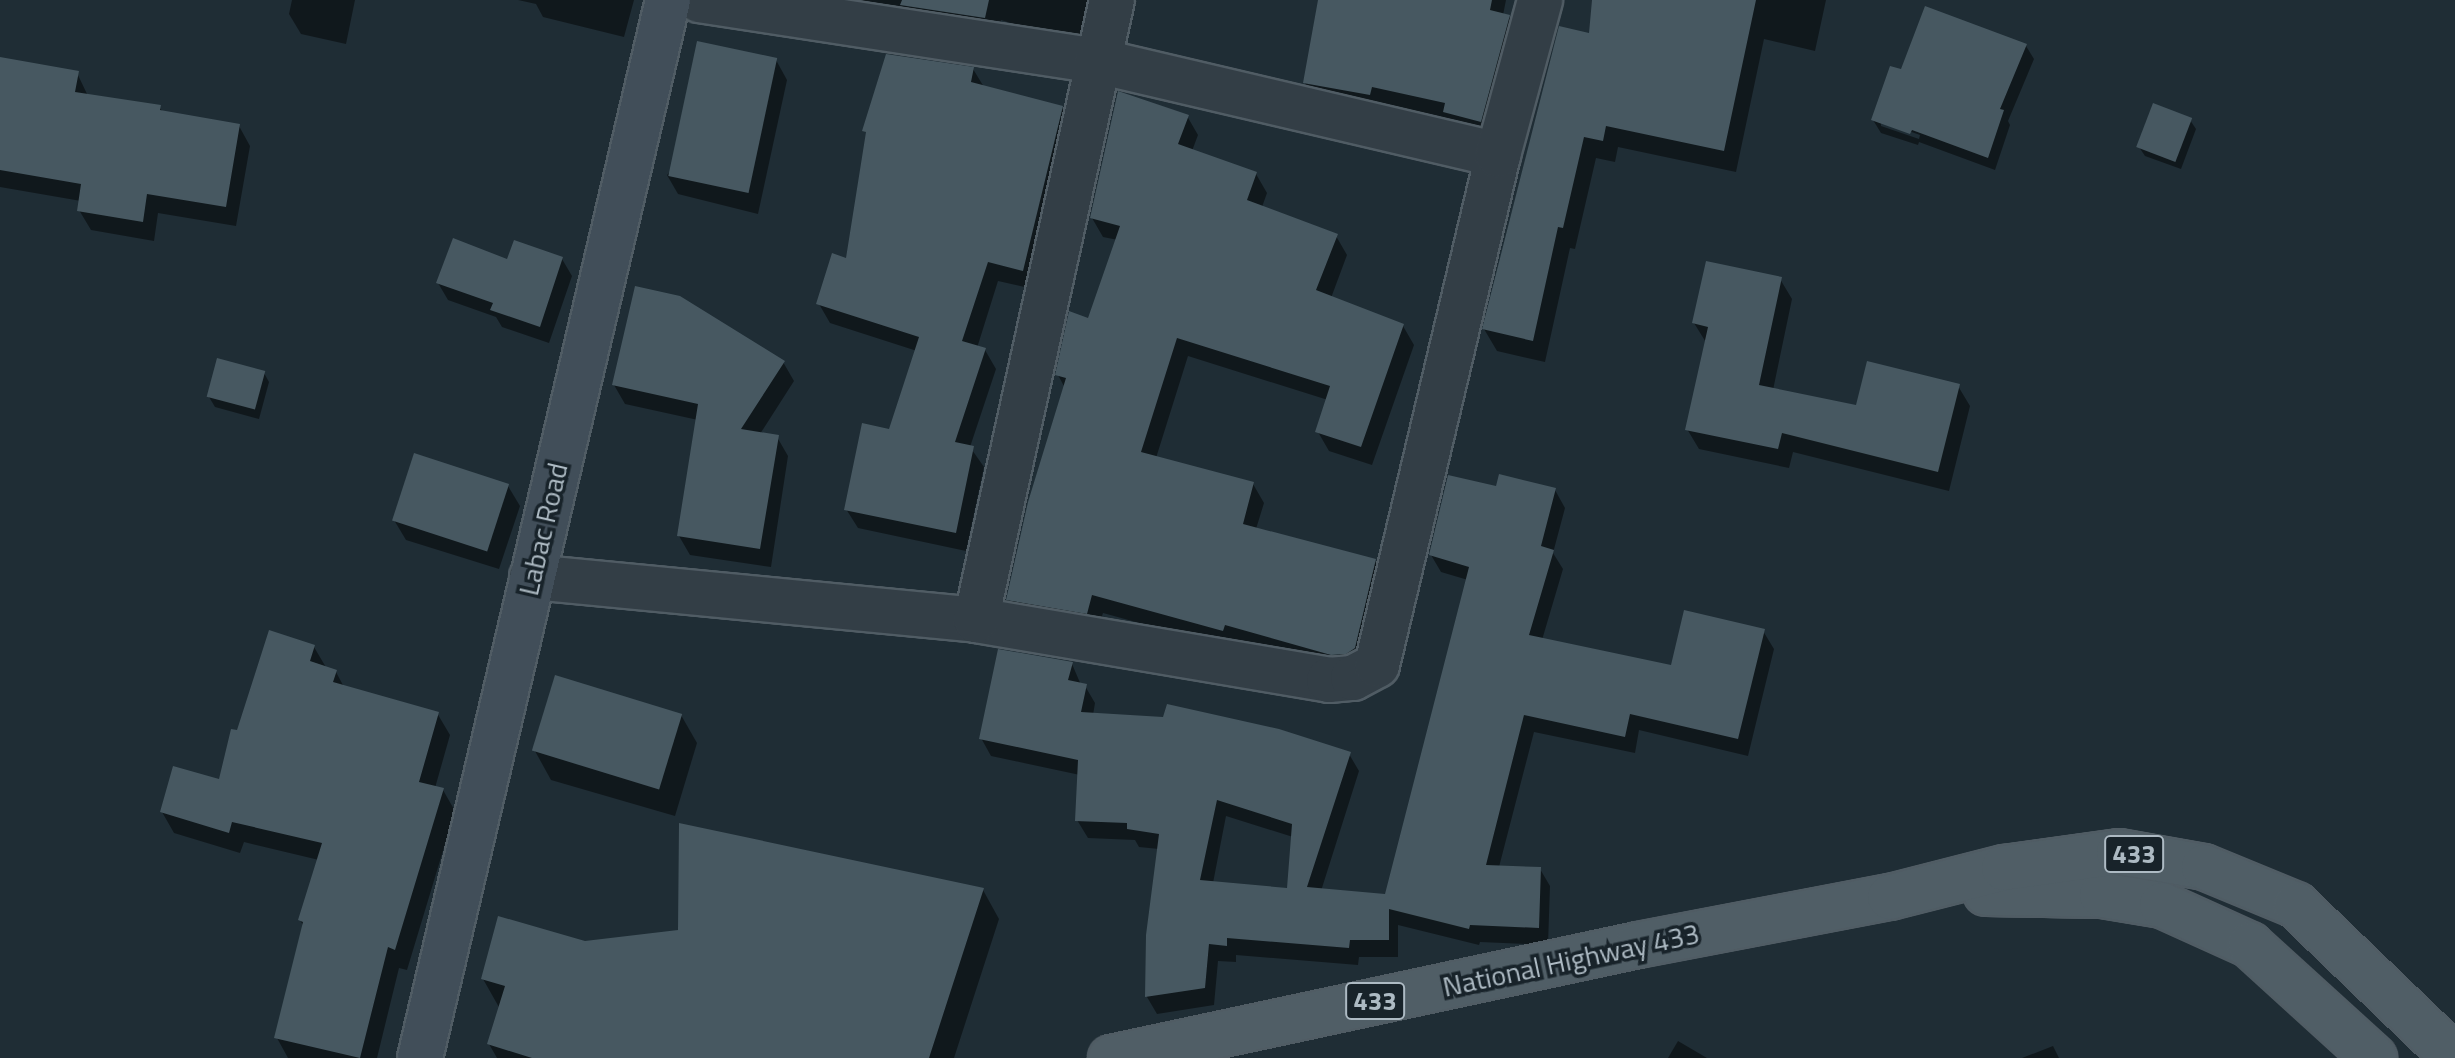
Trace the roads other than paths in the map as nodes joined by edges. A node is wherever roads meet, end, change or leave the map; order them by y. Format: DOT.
graph roads {
  1 [pos="668,0"];
  2 [pos="699,0"];
  3 [pos="1112,0"];
  4 [pos="1540,0"];
  5 [pos="1098,61"];
  6 [pos="1498,155"];
  7 [pos="532,577"];
  8 [pos="976,620"];
  9 [pos="1890,897"];
  10 [pos="420,1058"];
  11 [pos="1111,1058"];
  12 [pos="2374,1058"];
  13 [pos="2455,1058"];
  1 -- 7 [label="street, Labac Road"];
  2 -- 5 [label="street"];
  3 -- 5 [label="street"];
  4 -- 6 [label="street"];
  5 -- 6 [label="street"];
  5 -- 8 [label="street"];
  6 -- 8 [label="street"];
  7 -- 8 [label="street"];
  7 -- 10 [label="street, Labac Road"];
  9 -- 11 [label="main road, National Highway 433 / 433"];
  9 -- 12 [label="main road, National Highway 433 / 433"];
  9 -- 13 [label="main road, National Highway 433 / 433"];
}
